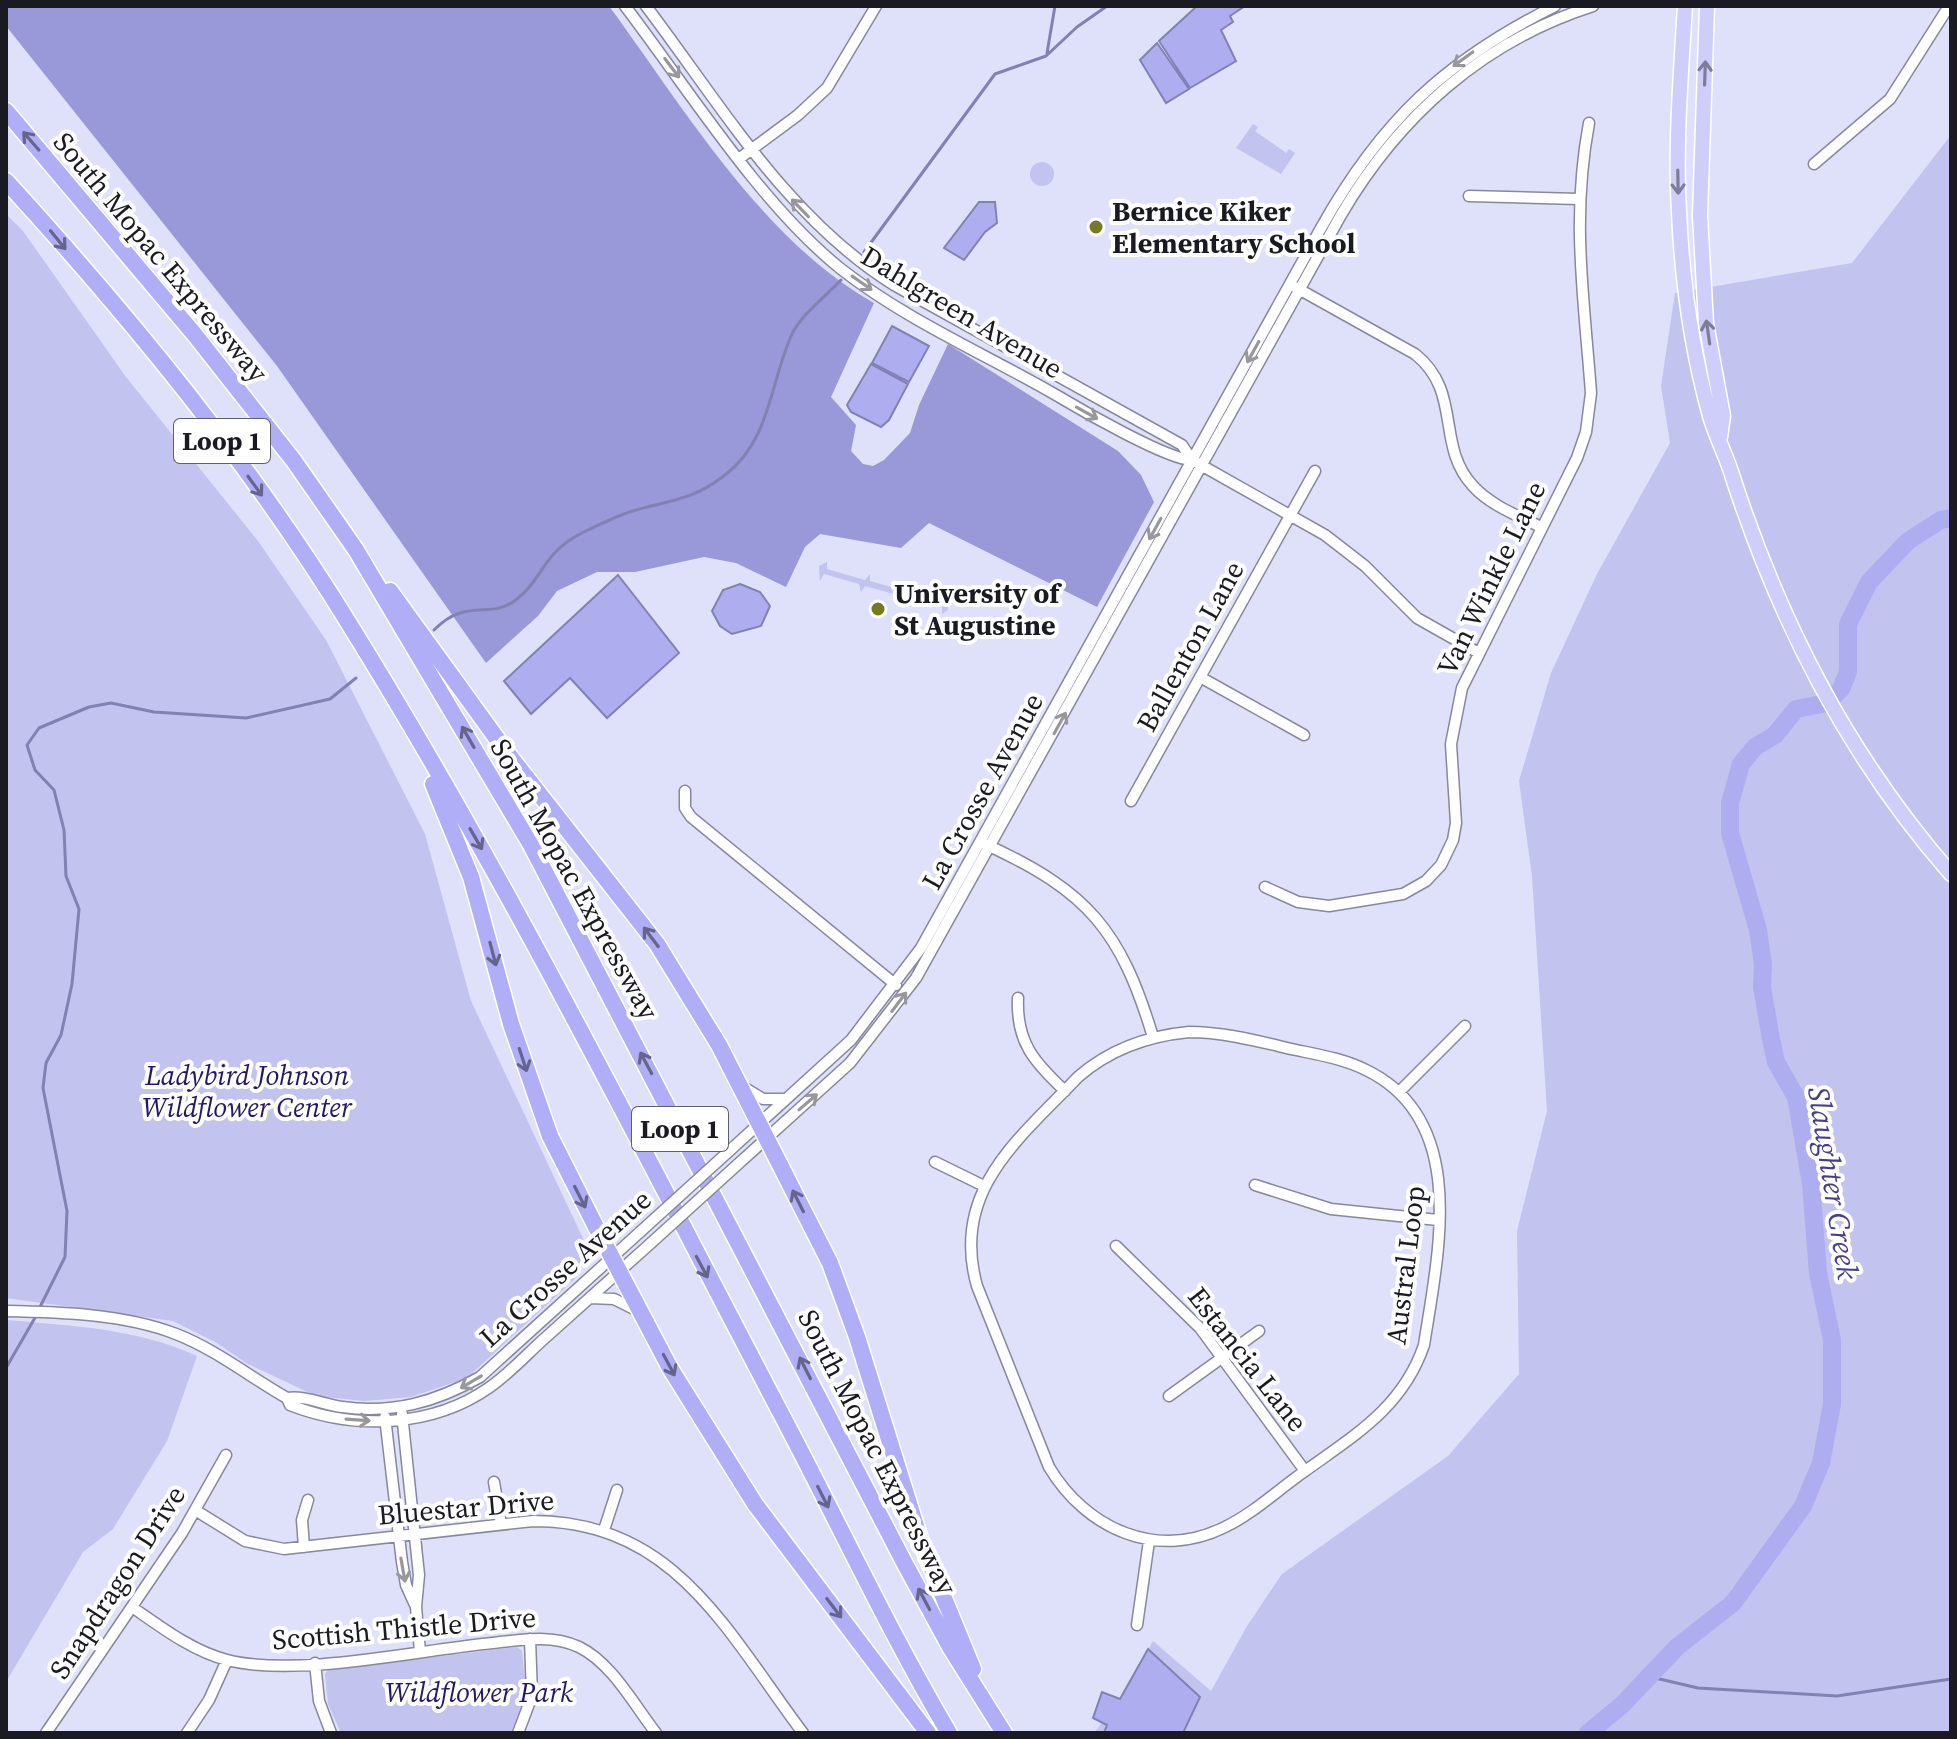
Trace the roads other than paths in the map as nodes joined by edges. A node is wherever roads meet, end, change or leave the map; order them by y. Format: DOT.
graph roads {
  1 [pos="625,6"];
  2 [pos="646,6"];
  3 [pos="876,6"];
  4 [pos="1593,6"];
  5 [pos="1685,6"];
  6 [pos="1707,6"];
  7 [pos="1949,6"];
  8 [pos="1560,10"];
  9 [pos="6,111"];
  10 [pos="1589,123"];
  11 [pos="754,148"];
  12 [pos="740,158"];
  13 [pos="1814,164"];
  14 [pos="6,181"];
  15 [pos="1469,196"];
  16 [pos="1578,199"];
  17 [pos="1295,287"];
  18 [pos="1720,437"];
  19 [pos="1197,463"];
  20 [pos="1315,471"];
  21 [pos="1290,514"];
  22 [pos="1541,527"];
  23 [pos="356,550"];
  24 [pos="1477,652"];
  25 [pos="1200,677"];
  26 [pos="408,723"];
  27 [pos="1304,735"];
  28 [pos="685,791"];
  29 [pos="1131,801"];
  30 [pos="987,845"];
  31 [pos="1951,874"];
  32 [pos="1265,887"];
  33 [pos="896,985"];
  34 [pos="1018,998"];
  35 [pos="1465,1026"];
  36 [pos="1153,1037"];
  37 [pos="735,1078"];
  38 [pos="1065,1091"];
  39 [pos="1399,1092"];
  40 [pos="787,1099"];
  41 [pos="762,1133"];
  42 [pos="935,1162"];
  43 [pos="1255,1185"];
  44 [pos="984,1186"];
  45 [pos="1438,1220"];
  46 [pos="1116,1246"];
  47 [pos="616,1264"];
  48 [pos="591,1298"];
  49 [pos="6,1311"];
  50 [pos="642,1313"];
  51 [pos="1259,1331"];
  52 [pos="1222,1358"];
  53 [pos="1169,1396"];
  54 [pos="287,1398"];
  55 [pos="401,1408"];
  56 [pos="385,1409"];
  57 [pos="402,1421"];
  58 [pos="386,1422"];
  59 [pos="226,1455"];
  60 [pos="1305,1471"];
  61 [pos="494,1482"];
  62 [pos="617,1490"];
  63 [pos="308,1500"];
  64 [pos="195,1510"];
  65 [pos="501,1524"];
  66 [pos="604,1530"];
  67 [pos="415,1534"];
  68 [pos="398,1536"];
  69 [pos="1149,1541"];
  70 [pos="304,1547"];
  71 [pos="132,1607"];
  72 [pos="416,1607"];
  73 [pos="1137,1625"];
  74 [pos="530,1639"];
  75 [pos="420,1651"];
  76 [pos="227,1660"];
  77 [pos="315,1663"];
  78 [pos="992,1715"];
  79 [pos="46,1733"];
  80 [pos="187,1733"];
  81 [pos="331,1733"];
  82 [pos="518,1733"];
  83 [pos="656,1733"];
  84 [pos="803,1733"];
  85 [pos="928,1733"];
  86 [pos="949,1733"];
  87 [pos="1004,1733"];
  1 -- 12 [label="street, Dahlgreen Avenue, one-way"];
  2 -- 11 [label="street, Dahlgreen Avenue"];
  3 -- 11 [label="street"];
  4 -- 8 [label="street, La Crosse Avenue"];
  5 -- 18 [label="main road, one-way"];
  18 -- 6 [label="main road, one-way"];
  7 -- 13 [label="street"];
  8 -- 17 [label="street, La Crosse Avenue"];
  23 -- 9 [label="highway, South Mopac Expressway / Loop 1, one-way"];
  10 -- 16 [label="street, Van Winkle Lane"];
  11 -- 12 [label="street"];
  19 -- 11 [label="street, Dahlgreen Avenue, one-way"];
  12 -- 19 [label="street, Dahlgreen Avenue, one-way"];
  14 -- 26 [label="highway, Loop 1, one-way"];
  15 -- 16 [label="street"];
  16 -- 22 [label="street, Van Winkle Lane"];
  17 -- 19 [label="street, La Crosse Avenue"];
  17 -- 22 [label="street"];
  18 -- 31 [label="main road"];
  19 -- 21 [label="street, Dahlgreen Avenue"];
  19 -- 30 [label="street, La Crosse Avenue"];
  20 -- 21 [label="street, Ballenton Lane"];
  21 -- 24 [label="street, Dahlgreen Avenue"];
  21 -- 25 [label="street, Ballenton Lane"];
  22 -- 24 [label="street, Van Winkle Lane"];
  37 -- 23 [label="highway, one-way"];
  78 -- 23 [label="highway, South Mopac Expressway / Loop 1, one-way"];
  24 -- 32 [label="street, Van Winkle Lane"];
  25 -- 27 [label="street"];
  25 -- 29 [label="street, Ballenton Lane"];
  26 -- 47 [label="highway, one-way"];
  26 -- 86 [label="highway, Loop 1, one-way"];
  28 -- 33 [label="street"];
  30 -- 33 [label="street, La Crosse Avenue"];
  30 -- 36 [label="street"];
  41 -- 30 [label="street, La Crosse Avenue, one-way"];
  33 -- 40 [label="street, La Crosse Avenue"];
  34 -- 38 [label="street"];
  35 -- 39 [label="street"];
  36 -- 38 [label="street, Austral Loop"];
  36 -- 39 [label="street, Austral Loop"];
  37 -- 40 [label="street"];
  37 -- 41 [label="highway"];
  38 -- 44 [label="street, Austral Loop"];
  39 -- 45 [label="street, Austral Loop"];
  40 -- 41 [label="street, La Crosse Avenue"];
  41 -- 47 [label="street, La Crosse Avenue, bridge"];
  41 -- 47 [label="street, La Crosse Avenue, bridge"];
  78 -- 41 [label="highway, one-way"];
  42 -- 44 [label="street"];
  43 -- 45 [label="street"];
  44 -- 69 [label="street, Austral Loop"];
  45 -- 60 [label="street, Austral Loop"];
  46 -- 52 [label="street, Estancia Lane"];
  47 -- 48 [label="street, La Crosse Avenue"];
  47 -- 50 [label="highway"];
  47 -- 55 [label="street, La Crosse Avenue, one-way"];
  48 -- 50 [label="street"];
  48 -- 57 [label="street, La Crosse Avenue"];
  49 -- 54 [label="street, La Crosse Avenue"];
  50 -- 85 [label="highway, one-way"];
  51 -- 52 [label="street"];
  52 -- 53 [label="street"];
  52 -- 60 [label="street, Estancia Lane"];
  54 -- 56 [label="street, La Crosse Avenue"];
  54 -- 58 [label="street, La Crosse Avenue, one-way"];
  55 -- 56 [label="street, La Crosse Avenue"];
  55 -- 57 [label="street"];
  56 -- 58 [label="street"];
  57 -- 58 [label="street, La Crosse Avenue"];
  57 -- 67 [label="street"];
  58 -- 68 [label="street"];
  59 -- 64 [label="street, Snapdragon Drive"];
  60 -- 69 [label="street, Austral Loop"];
  61 -- 65 [label="street"];
  62 -- 66 [label="street"];
  63 -- 70 [label="street"];
  64 -- 70 [label="street, Bluestar Drive"];
  64 -- 71 [label="street, Snapdragon Drive"];
  65 -- 66 [label="street, Bluestar Drive"];
  65 -- 67 [label="street, Bluestar Drive"];
  66 -- 84 [label="street, Bluestar Drive"];
  67 -- 68 [label="street, Bluestar Drive"];
  67 -- 72 [label="street"];
  68 -- 70 [label="street, Bluestar Drive"];
  68 -- 72 [label="street, one-way"];
  69 -- 73 [label="street"];
  71 -- 76 [label="street, Scottish Thistle Drive"];
  71 -- 79 [label="street, Snapdragon Drive"];
  72 -- 75 [label="street"];
  74 -- 75 [label="street, Scottish Thistle Drive"];
  74 -- 82 [label="street"];
  74 -- 83 [label="street, Scottish Thistle Drive"];
  75 -- 77 [label="street, Scottish Thistle Drive"];
  76 -- 77 [label="street, Scottish Thistle Drive"];
  76 -- 80 [label="street"];
  77 -- 81 [label="street"];
  78 -- 87 [label="highway, South Mopac Expressway / Loop 1"];
}
